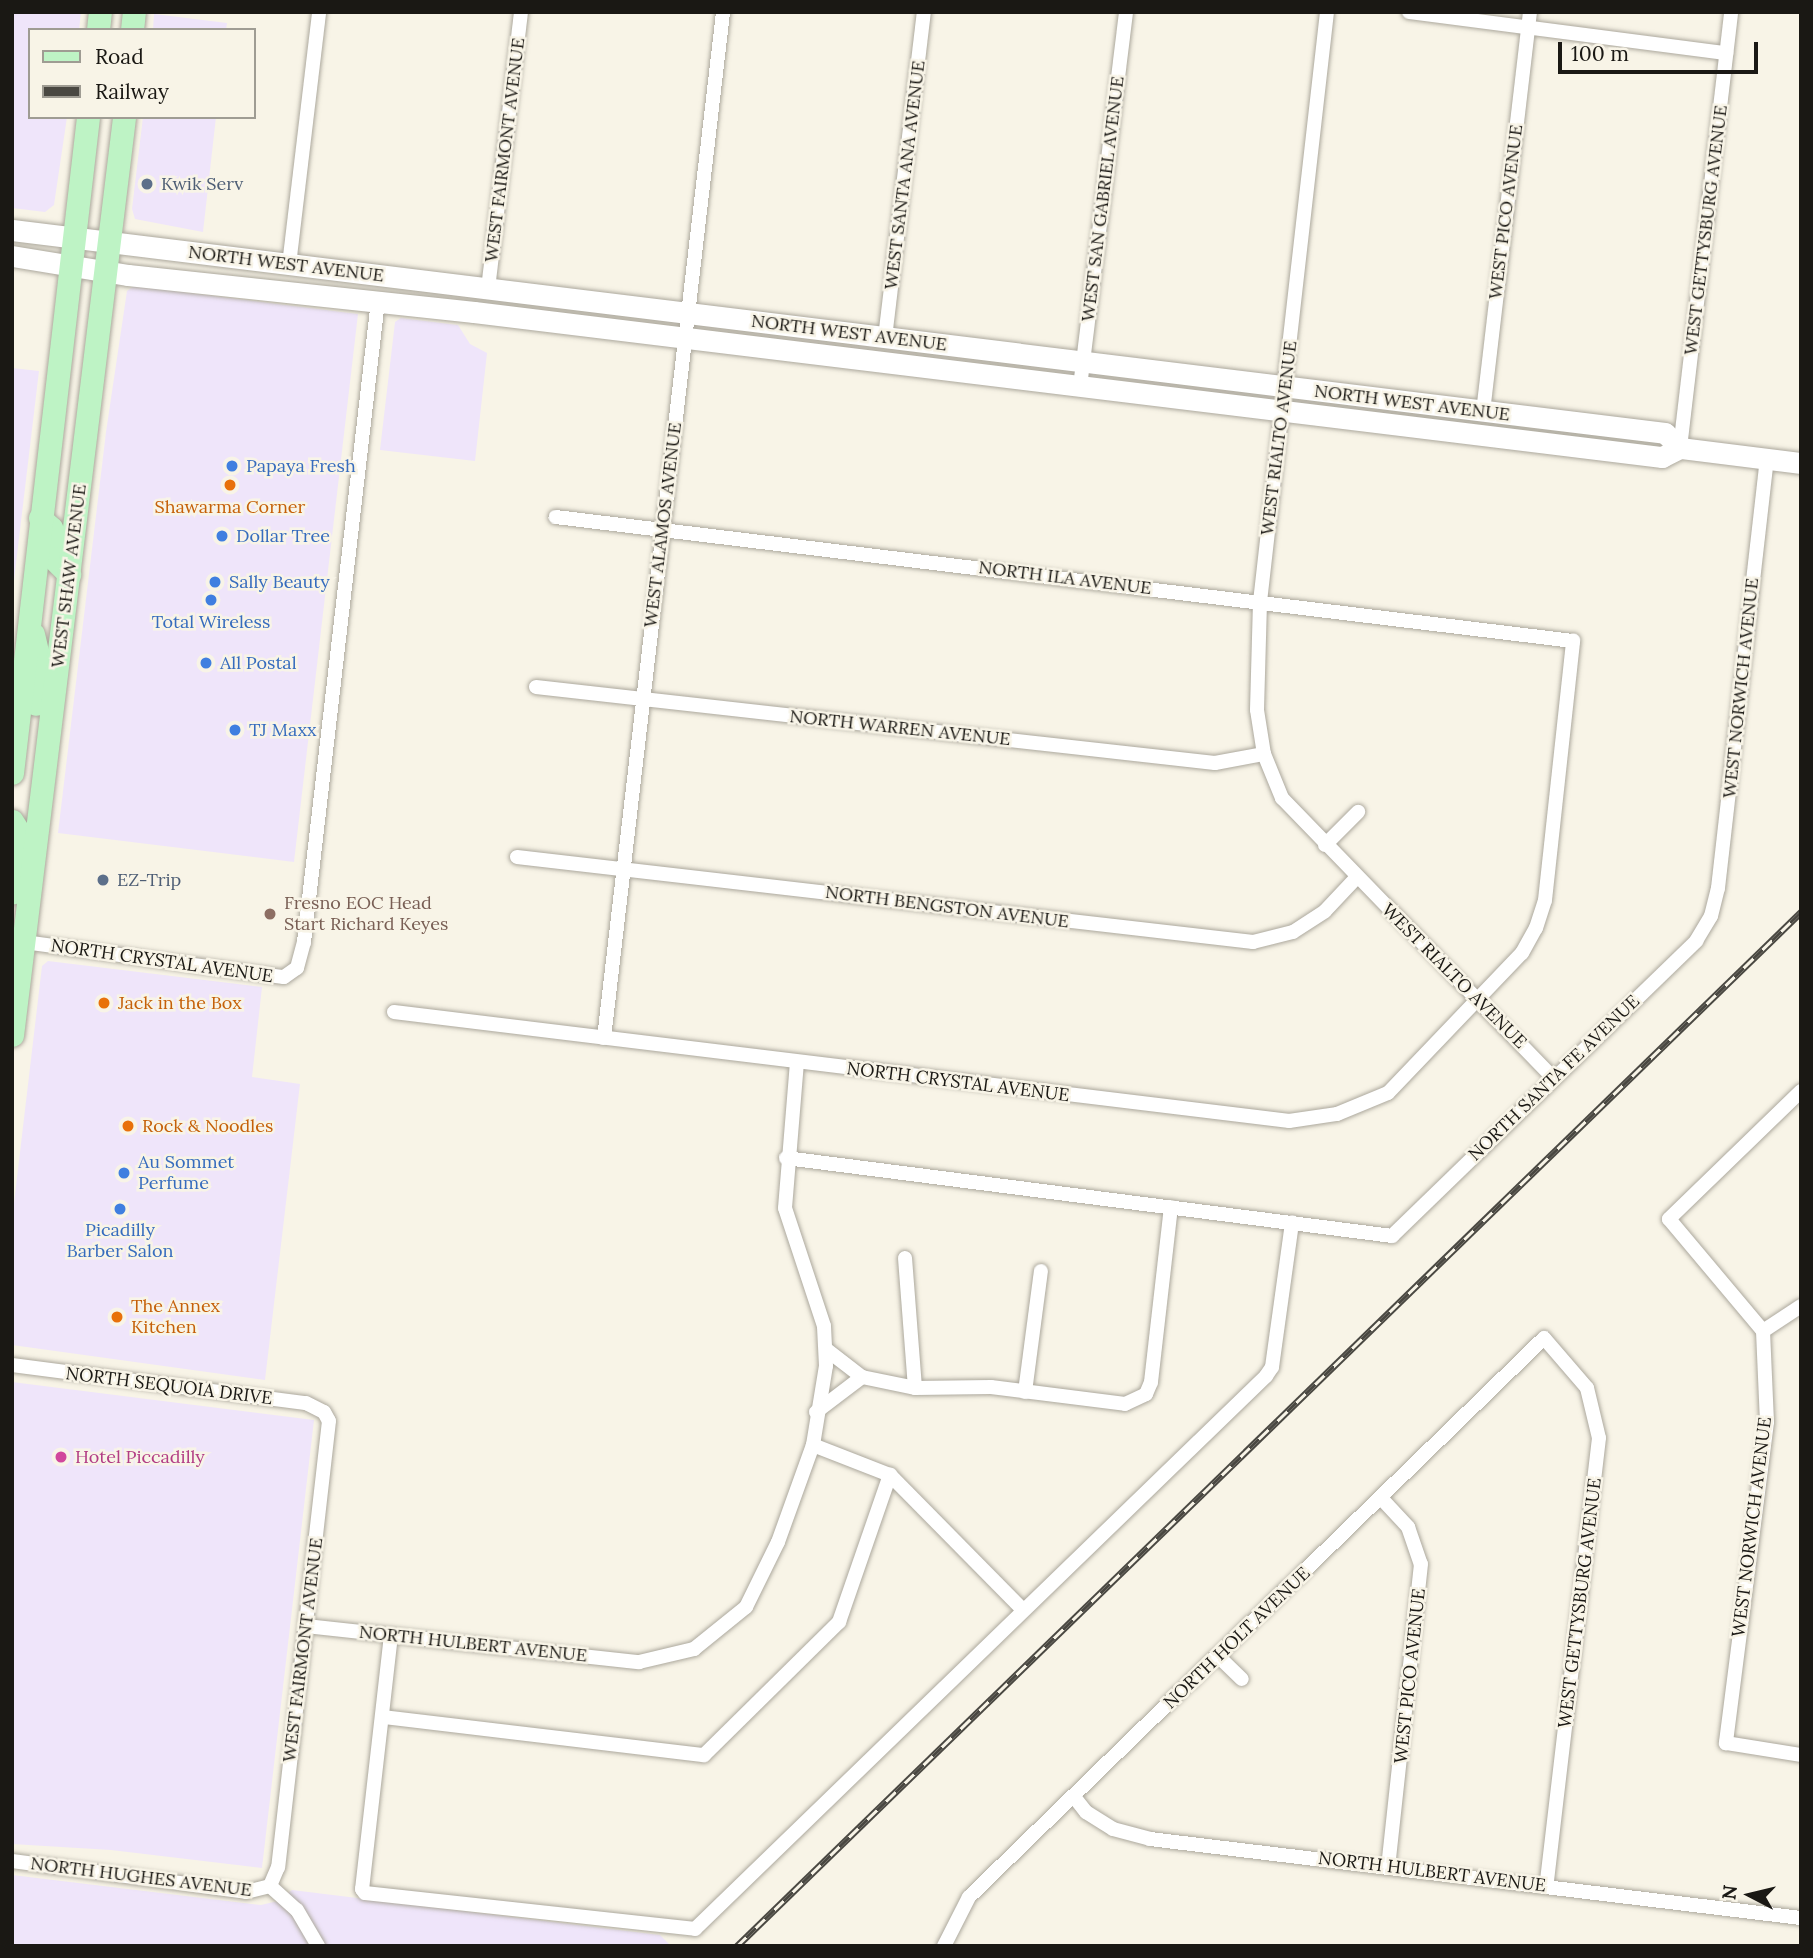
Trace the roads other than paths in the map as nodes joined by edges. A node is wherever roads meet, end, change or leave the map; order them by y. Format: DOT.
graph roads {
  1 [pos="319,12"];
  2 [pos="521,12"];
  3 [pos="723,12"];
  4 [pos="924,12"];
  5 [pos="1126,12"];
  6 [pos="1327,12"];
  7 [pos="1409,12"];
  8 [pos="1731,12"];
  9 [pos="1529,19"];
  10 [pos="1726,53"];
  11 [pos="88,119"];
  12 [pos="124,119"];
  13 [pos="12,230"];
  14 [pos="74,238"];
  15 [pos="111,242"];
  16 [pos="12,257"];
  17 [pos="71,265"];
  18 [pos="289,265"];
  19 [pos="108,272"];
  20 [pos="488,289"];
  21 [pos="535,294"];
  22 [pos="378,300"];
  23 [pos="688,313"];
  24 [pos="685,337"];
  25 [pos="885,338"];
  26 [pos="1083,362"];
  27 [pos="1080,387"];
  28 [pos="1285,388"];
  29 [pos="1282,411"];
  30 [pos="1483,412"];
  31 [pos="1680,448"];
  32 [pos="1767,459"];
  33 [pos="1801,463"];
  34 [pos="556,517"];
  35 [pos="40,518"];
  36 [pos="663,530"];
  37 [pos="69,574"];
  38 [pos="1260,602"];
  39 [pos="29,618"];
  40 [pos="536,687"];
  41 [pos="643,700"];
  42 [pos="1264,754"];
  43 [pos="44,765"];
  44 [pos="12,773"];
  45 [pos="1358,812"];
  46 [pos="12,821"];
  47 [pos="1325,845"];
  48 [pos="517,857"];
  49 [pos="623,870"];
  50 [pos="1356,878"];
  51 [pos="12,893"];
  52 [pos="1711,916"];
  53 [pos="18,937"];
  54 [pos="1477,998"];
  55 [pos="394,1012"];
  56 [pos="12,1035"];
  57 [pos="604,1038"];
  58 [pos="797,1063"];
  59 [pos="1553,1077"];
  60 [pos="1801,1091"];
  61 [pos="786,1158"];
  62 [pos="1171,1206"];
  63 [pos="1292,1222"];
  64 [pos="905,1258"];
  65 [pos="1041,1271"];
  66 [pos="1801,1306"];
  67 [pos="1763,1331"];
  68 [pos="1544,1338"];
  69 [pos="827,1350"];
  70 [pos="12,1365"];
  71 [pos="862,1377"];
  72 [pos="915,1388"];
  73 [pos="1025,1392"];
  74 [pos="324,1412"];
  75 [pos="816,1412"];
  76 [pos="813,1445"];
  77 [pos="890,1475"];
  78 [pos="1381,1498"];
  79 [pos="1022,1609"];
  80 [pos="306,1626"];
  81 [pos="391,1635"];
  82 [pos="1218,1656"];
  83 [pos="1242,1679"];
  84 [pos="383,1717"];
  85 [pos="1801,1755"];
  86 [pos="1075,1798"];
  87 [pos="12,1861"];
  88 [pos="1388,1867"];
  89 [pos="270,1886"];
  90 [pos="1546,1886"];
  91 [pos="1801,1918"];
  92 [pos="318,1946"];
  93 [pos="944,1946"];
  1 -- 18 [label="street"];
  2 -- 20 [label="street, WEST FAIRMONT AVENUE"];
  3 -- 23 [label="street, WEST ALAMOS AVENUE"];
  4 -- 25 [label="street, WEST SANTA ANA AVENUE"];
  5 -- 26 [label="street, WEST SAN GABRIEL AVENUE"];
  6 -- 28 [label="street, WEST RIALTO AVENUE"];
  7 -- 9 [label="street"];
  8 -- 10 [label="street, WEST GETTYSBURG AVENUE"];
  9 -- 10 [label="street"];
  9 -- 30 [label="street, WEST PICO AVENUE"];
  10 -- 31 [label="street, WEST GETTYSBURG AVENUE"];
  11 -- 14 [label="main road, WEST SHAW AVENUE"];
  12 -- 15 [label="main road, WEST SHAW AVENUE"];
  13 -- 14 [label="main road, NORTH WEST AVENUE"];
  14 -- 15 [label="main road, NORTH WEST AVENUE"];
  14 -- 17 [label="main road, WEST SHAW AVENUE"];
  15 -- 18 [label="main road, NORTH WEST AVENUE"];
  15 -- 19 [label="main road, WEST SHAW AVENUE"];
  16 -- 17 [label="main road, NORTH WEST AVENUE"];
  17 -- 19 [label="main road, NORTH WEST AVENUE"];
  17 -- 35 [label="main road, WEST SHAW AVENUE"];
  18 -- 20 [label="main road, NORTH WEST AVENUE"];
  19 -- 22 [label="main road, NORTH WEST AVENUE"];
  19 -- 37 [label="main road, WEST SHAW AVENUE"];
  20 -- 21 [label="main road, NORTH WEST AVENUE"];
  21 -- 22 [label="main road"];
  21 -- 23 [label="main road, NORTH WEST AVENUE"];
  22 -- 24 [label="main road, NORTH WEST AVENUE"];
  22 -- 53 [label="street, NORTH CRYSTAL AVENUE"];
  23 -- 24 [label="street, WEST ALAMOS AVENUE"];
  23 -- 25 [label="main road, NORTH WEST AVENUE"];
  24 -- 27 [label="main road, NORTH WEST AVENUE"];
  24 -- 36 [label="street, WEST ALAMOS AVENUE"];
  25 -- 26 [label="main road, NORTH WEST AVENUE"];
  26 -- 27 [label="street, WEST SAN GABRIEL AVENUE"];
  26 -- 28 [label="main road, NORTH WEST AVENUE"];
  27 -- 29 [label="main road, NORTH WEST AVENUE"];
  28 -- 29 [label="street, WEST RIALTO AVENUE"];
  28 -- 30 [label="main road, NORTH WEST AVENUE"];
  29 -- 31 [label="main road, NORTH WEST AVENUE"];
  29 -- 38 [label="street, WEST RIALTO AVENUE"];
  30 -- 31 [label="main road, NORTH WEST AVENUE"];
  31 -- 32 [label="main road, NORTH WEST AVENUE"];
  32 -- 33 [label="main road, NORTH WEST AVENUE"];
  32 -- 52 [label="street, WEST NORWICH AVENUE"];
  34 -- 36 [label="street, NORTH ILA AVENUE"];
  35 -- 37 [label="main road"];
  35 -- 39 [label="main road, WEST SHAW AVENUE"];
  36 -- 38 [label="street, NORTH ILA AVENUE"];
  36 -- 41 [label="street, WEST ALAMOS AVENUE"];
  37 -- 43 [label="main road, WEST SHAW AVENUE"];
  38 -- 42 [label="street, WEST RIALTO AVENUE"];
  38 -- 54 [label="street, NORTH ILA AVENUE"];
  39 -- 43 [label="main road"];
  39 -- 44 [label="main road, WEST SHAW AVENUE"];
  40 -- 41 [label="street, NORTH WARREN AVENUE"];
  41 -- 42 [label="street, NORTH WARREN AVENUE"];
  41 -- 49 [label="street, WEST ALAMOS AVENUE"];
  42 -- 47 [label="street, WEST RIALTO AVENUE"];
  43 -- 53 [label="main road, WEST SHAW AVENUE"];
  45 -- 47 [label="street"];
  46 -- 51 [label="main road"];
  47 -- 50 [label="street, WEST RIALTO AVENUE"];
  48 -- 49 [label="street, NORTH BENGSTON AVENUE"];
  49 -- 50 [label="street, NORTH BENGSTON AVENUE"];
  49 -- 57 [label="street, WEST ALAMOS AVENUE"];
  50 -- 54 [label="street, WEST RIALTO AVENUE"];
  52 -- 59 [label="street, NORTH SANTA FE AVENUE"];
  53 -- 56 [label="main road, WEST SHAW AVENUE"];
  54 -- 58 [label="street, NORTH CRYSTAL AVENUE"];
  54 -- 59 [label="street, WEST RIALTO AVENUE"];
  55 -- 57 [label="street, NORTH CRYSTAL AVENUE"];
  57 -- 58 [label="street, NORTH CRYSTAL AVENUE"];
  58 -- 61 [label="street"];
  59 -- 63 [label="street, NORTH SANTA FE AVENUE"];
  60 -- 67 [label="street"];
  61 -- 62 [label="street"];
  61 -- 69 [label="street"];
  62 -- 63 [label="street"];
  62 -- 73 [label="street"];
  63 -- 79 [label="street"];
  64 -- 72 [label="street"];
  65 -- 73 [label="street"];
  66 -- 67 [label="street"];
  67 -- 85 [label="street, WEST NORWICH AVENUE"];
  68 -- 78 [label="street, NORTH HOLT AVENUE"];
  68 -- 90 [label="street, WEST GETTYSBURG AVENUE"];
  69 -- 71 [label="street"];
  69 -- 75 [label="street"];
  70 -- 74 [label="street, NORTH SEQUOIA DRIVE"];
  71 -- 72 [label="street"];
  71 -- 75 [label="street"];
  72 -- 73 [label="street"];
  74 -- 80 [label="street, WEST FAIRMONT AVENUE"];
  75 -- 76 [label="street"];
  76 -- 77 [label="street"];
  76 -- 81 [label="street, NORTH HULBERT AVENUE"];
  77 -- 79 [label="street"];
  77 -- 84 [label="street"];
  78 -- 82 [label="street, NORTH HOLT AVENUE"];
  78 -- 88 [label="street, WEST PICO AVENUE"];
  79 -- 84 [label="street"];
  80 -- 81 [label="street, NORTH HULBERT AVENUE"];
  80 -- 89 [label="street, WEST FAIRMONT AVENUE"];
  81 -- 84 [label="street"];
  82 -- 83 [label="street"];
  82 -- 86 [label="street, NORTH HOLT AVENUE"];
  86 -- 88 [label="street, NORTH HULBERT AVENUE"];
  86 -- 93 [label="street, NORTH HOLT AVENUE"];
  87 -- 89 [label="street, NORTH HUGHES AVENUE"];
  88 -- 90 [label="street, NORTH HULBERT AVENUE"];
  89 -- 92 [label="street"];
  90 -- 91 [label="street, NORTH HULBERT AVENUE"];
}
